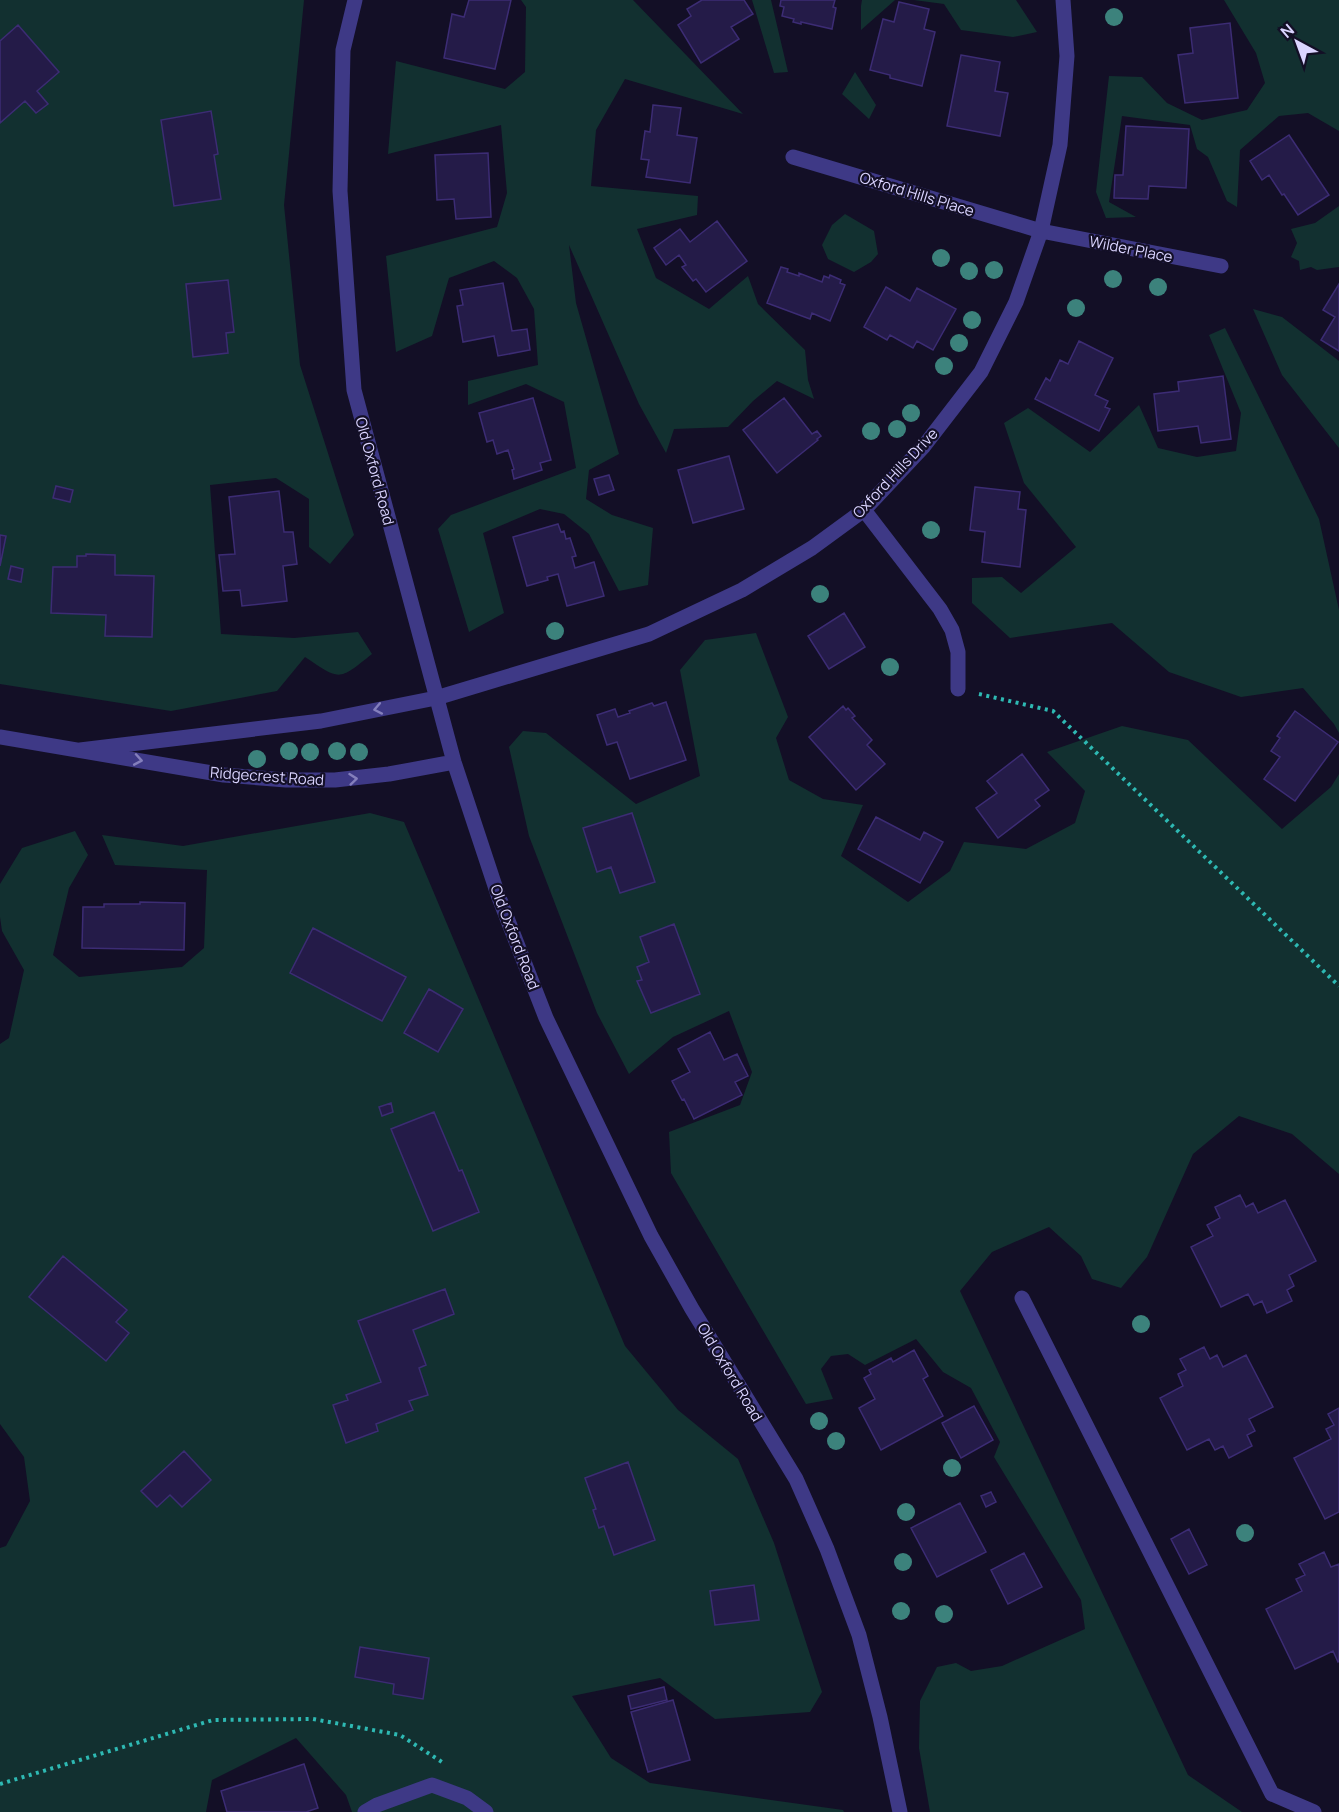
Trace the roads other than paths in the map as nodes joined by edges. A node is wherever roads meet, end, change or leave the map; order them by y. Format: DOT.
graph roads {
  1 [pos="356,0"];
  2 [pos="1063,0"];
  3 [pos="793,157"];
  4 [pos="1041,231"];
  5 [pos="1221,266"];
  6 [pos="864,510"];
  7 [pos="958,689"];
  8 [pos="436,698"];
  9 [pos="0,737"];
  10 [pos="80,750"];
  11 [pos="454,762"];
  12 [pos="1022,1298"];
  13 [pos="365,1812"];
  14 [pos="486,1812"];
  15 [pos="900,1812"];
  16 [pos="1314,1812"];
  1 -- 8 [label="street, Old Oxford Road"];
  2 -- 4 [label="street, Oxford Hills Drive"];
  3 -- 4 [label="street, Oxford Hills Place"];
  4 -- 5 [label="street, Wilder Place"];
  4 -- 6 [label="street, Oxford Hills Drive"];
  6 -- 7 [label="street"];
  6 -- 8 [label="street, Oxford Hills Drive"];
  8 -- 10 [label="street, Ridgecrest Road, one-way"];
  8 -- 11 [label="street, Old Oxford Road"];
  9 -- 10 [label="street, Ridgecrest Road"];
  10 -- 11 [label="street, Ridgecrest Road, one-way"];
  11 -- 15 [label="street, Old Oxford Road"];
  12 -- 16 [label="street"];
  13 -- 14 [label="street"];
}
